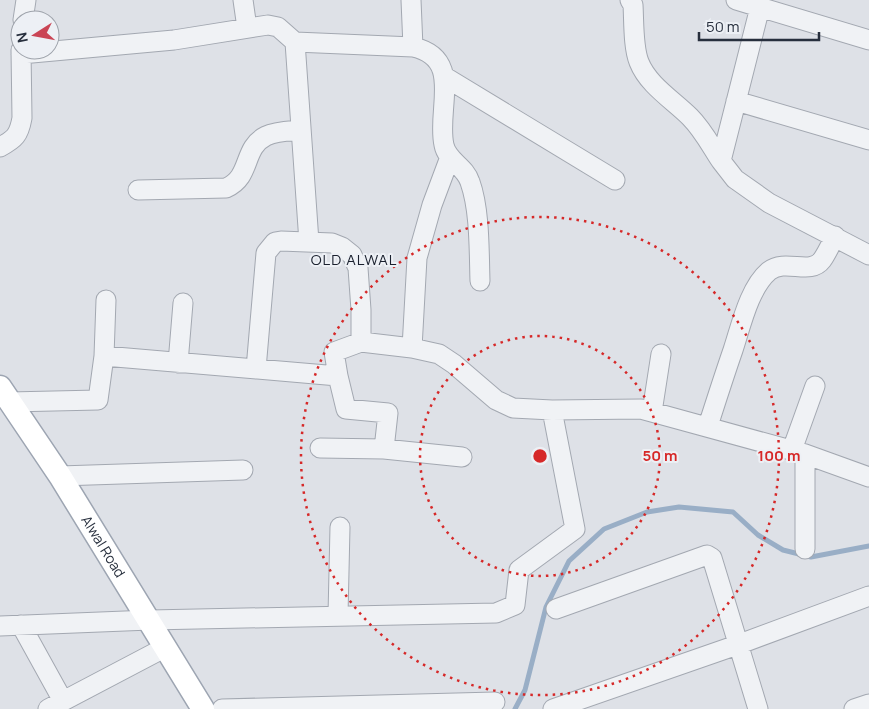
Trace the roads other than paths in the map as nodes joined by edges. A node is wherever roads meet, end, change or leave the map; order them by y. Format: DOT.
graph roads {
  1 [pos="243,0"];
  2 [pos="411,0"];
  3 [pos="632,2"];
  4 [pos="749,3"];
  5 [pos="247,28"];
  6 [pos="869,40"];
  7 [pos="295,42"];
  8 [pos="413,47"];
  9 [pos="60,49"];
  10 [pos="21,60"];
  11 [pos="445,77"];
  12 [pos="736,101"];
  13 [pos="301,130"];
  14 [pos="869,140"];
  15 [pos="0,148"];
  16 [pos="450,157"];
  17 [pos="720,161"];
  18 [pos="615,180"];
  19 [pos="138,190"];
  20 [pos="835,236"];
  21 [pos="309,242"];
  22 [pos="869,255"];
  23 [pos="480,281"];
  24 [pos="106,300"];
  25 [pos="183,303"];
  26 [pos="361,342"];
  27 [pos="412,348"];
  28 [pos="660,354"];
  29 [pos="104,356"];
  30 [pos="178,363"];
  31 [pos="256,369"];
  32 [pos="338,376"];
  33 [pos="815,386"];
  34 [pos="4,394"];
  35 [pos="552,410"];
  36 [pos="652,412"];
  37 [pos="708,426"];
  38 [pos="320,448"];
  39 [pos="384,449"];
  40 [pos="798,452"];
  41 [pos="462,457"];
  42 [pos="243,470"];
  43 [pos="60,476"];
  44 [pos="869,477"];
  45 [pos="340,527"];
  46 [pos="805,549"];
  47 [pos="869,596"];
  48 [pos="556,609"];
  49 [pos="338,615"];
  50 [pos="150,620"];
  51 [pos="21,625"];
  52 [pos="0,626"];
  53 [pos="737,645"];
  54 [pos="164,648"];
  55 [pos="495,702"];
  56 [pos="869,704"];
  57 [pos="56,705"];
  58 [pos="203,709"];
  59 [pos="222,709"];
  60 [pos="553,709"];
  61 [pos="758,709"];
  62 [pos="854,709"];
  1 -- 5 [label="street"];
  2 -- 8 [label="street"];
  3 -- 17 [label="street"];
  4 -- 6 [label="street"];
  4 -- 12 [label="street"];
  5 -- 7 [label="street"];
  5 -- 9 [label="street"];
  7 -- 8 [label="street"];
  7 -- 13 [label="street"];
  8 -- 11 [label="street"];
  10 -- 15 [label="street"];
  11 -- 16 [label="street"];
  11 -- 18 [label="street"];
  12 -- 14 [label="street"];
  12 -- 17 [label="street"];
  13 -- 19 [label="street"];
  13 -- 21 [label="street"];
  16 -- 23 [label="street"];
  16 -- 27 [label="street"];
  17 -- 20 [label="street"];
  20 -- 22 [label="street"];
  20 -- 37 [label="street"];
  21 -- 26 [label="street"];
  21 -- 31 [label="street"];
  24 -- 29 [label="street"];
  25 -- 30 [label="street"];
  26 -- 27 [label="street"];
  26 -- 32 [label="street"];
  27 -- 35 [label="street"];
  28 -- 36 [label="street"];
  29 -- 30 [label="street"];
  29 -- 34 [label="street"];
  30 -- 31 [label="street"];
  31 -- 32 [label="street"];
  32 -- 39 [label="street"];
  33 -- 40 [label="street"];
  34 -- 43 [label="main road, Alwal Road"];
  35 -- 36 [label="street"];
  35 -- 49 [label="street"];
  36 -- 37 [label="street"];
  37 -- 40 [label="street"];
  38 -- 39 [label="street"];
  39 -- 41 [label="street"];
  40 -- 44 [label="street"];
  40 -- 46 [label="street"];
  42 -- 43 [label="street"];
  43 -- 50 [label="main road, Alwal Road"];
  45 -- 49 [label="street"];
  47 -- 53 [label="street"];
  48 -- 53 [label="street"];
  49 -- 50 [label="street"];
  50 -- 51 [label="street"];
  50 -- 54 [label="main road, Alwal Road"];
  51 -- 52 [label="street"];
  51 -- 57 [label="street"];
  53 -- 60 [label="street"];
  53 -- 61 [label="street"];
  54 -- 57 [label="street"];
  54 -- 58 [label="main road, Alwal Road"];
  55 -- 59 [label="street"];
  56 -- 62 [label="street"];
}
